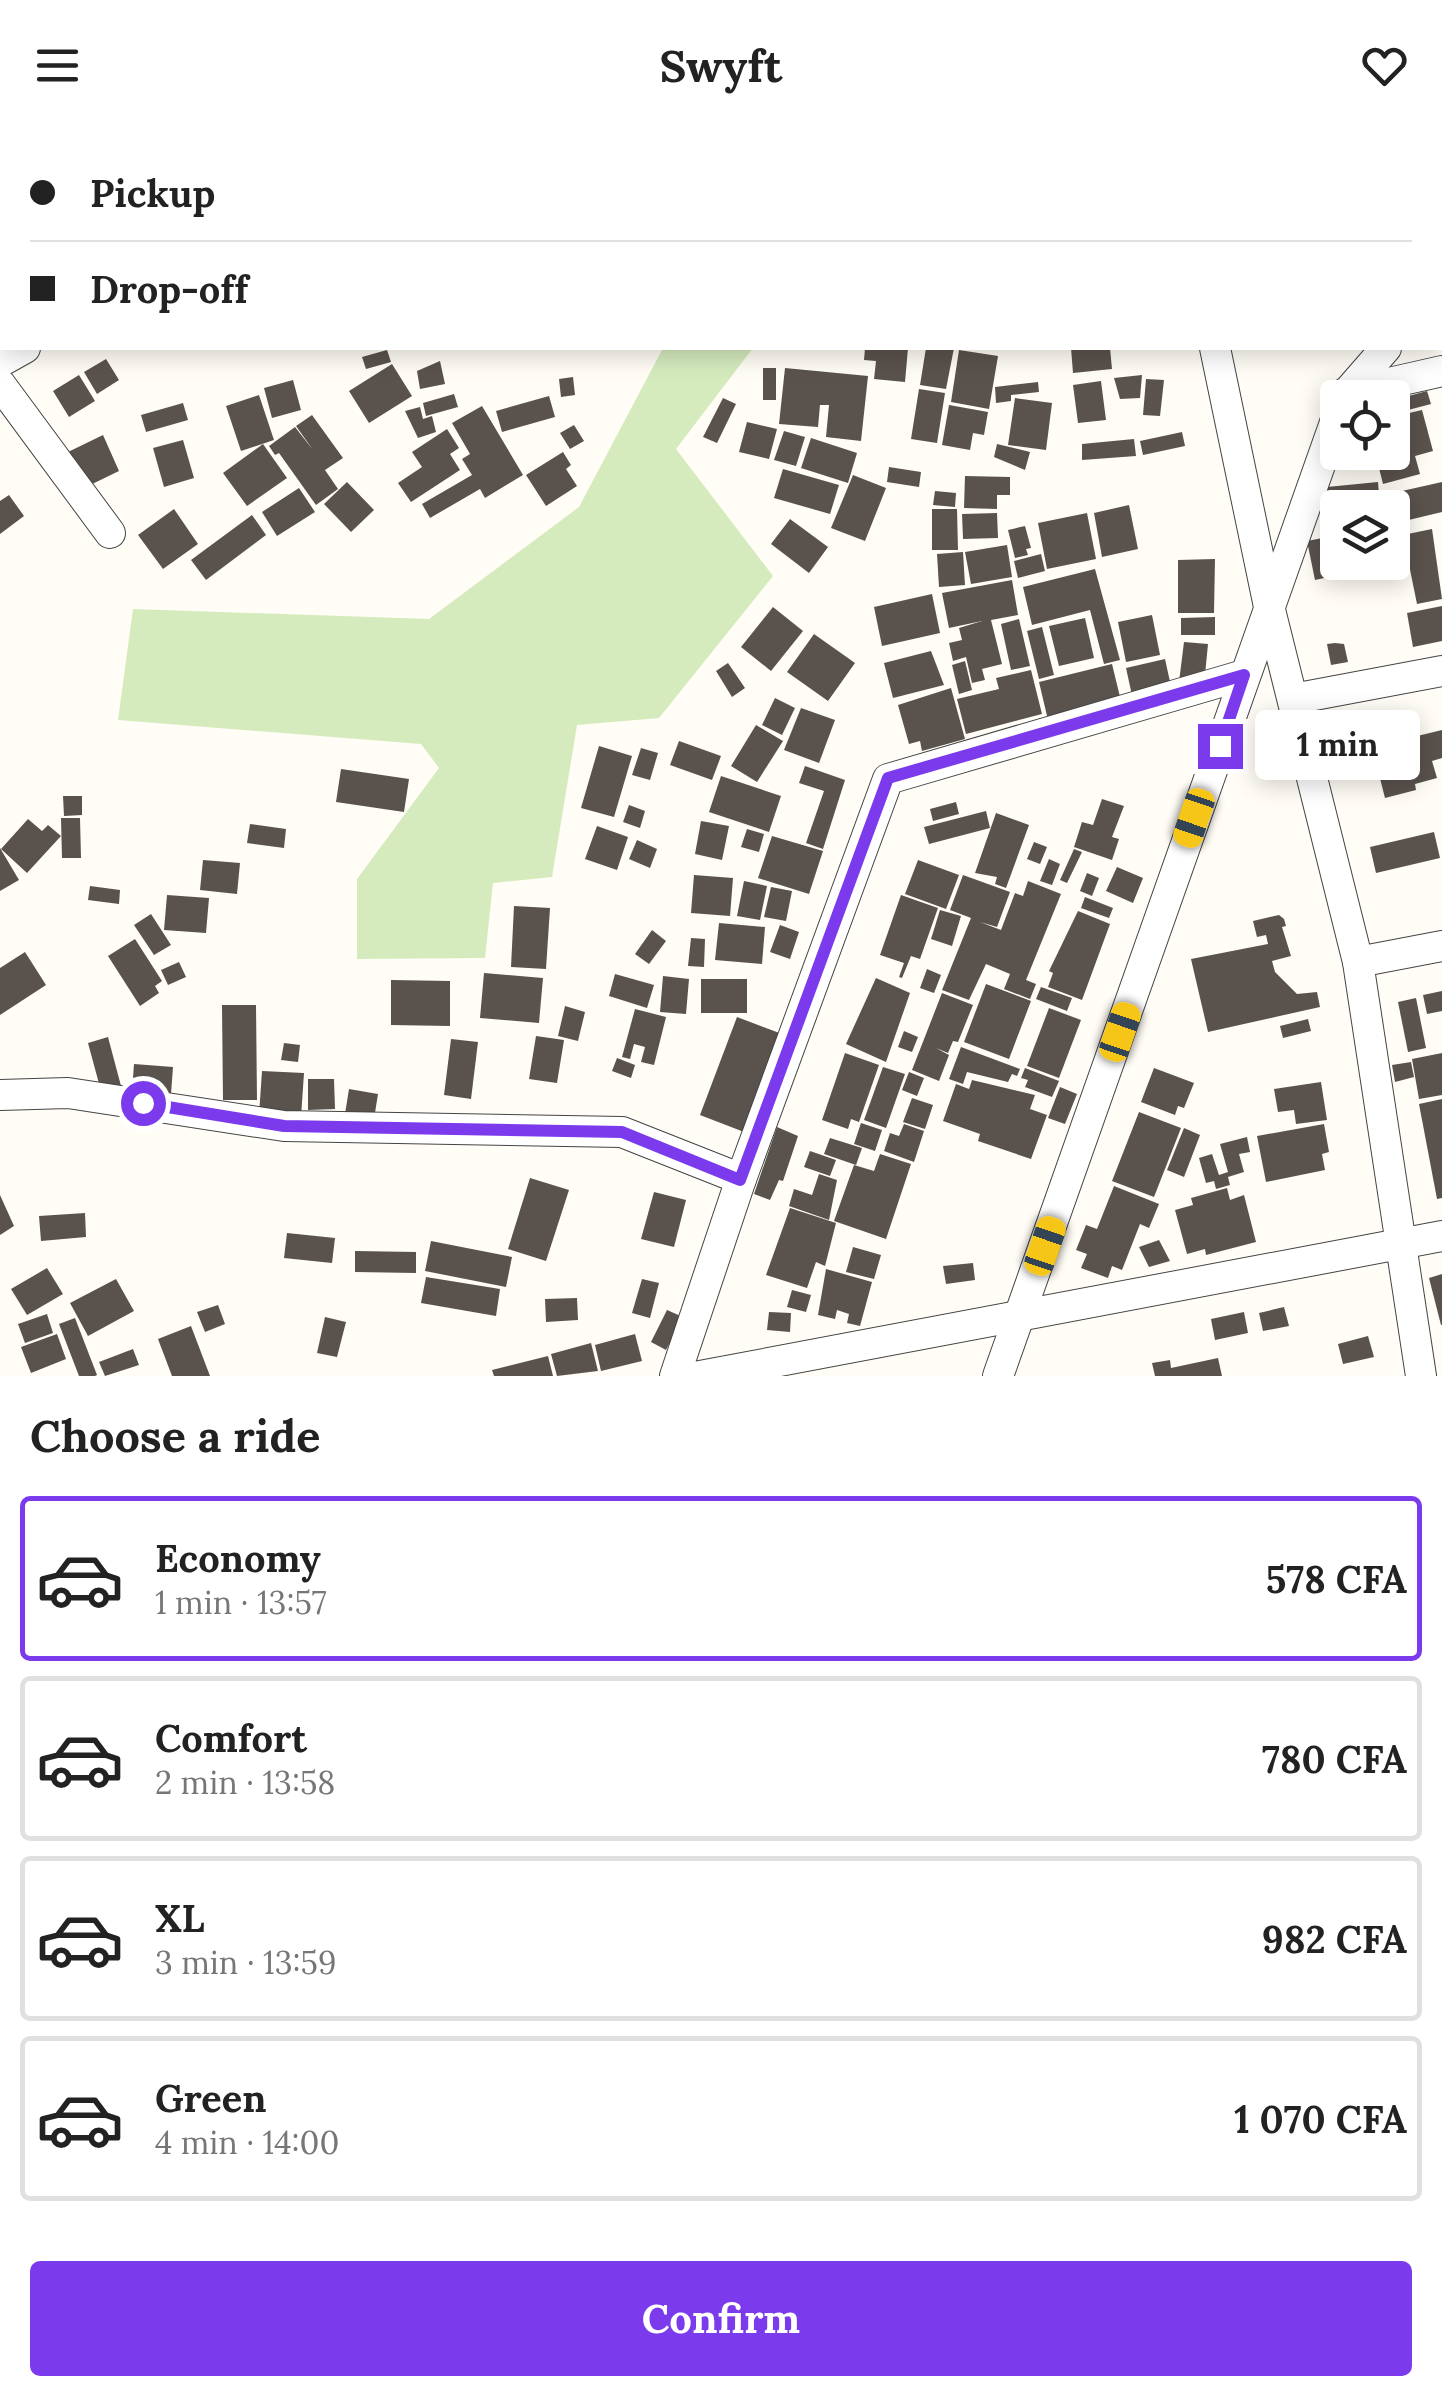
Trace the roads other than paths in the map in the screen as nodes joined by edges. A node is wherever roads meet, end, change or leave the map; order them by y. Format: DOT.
graph roads {
  1 [pos="1215,350"];
  2 [pos="1384,350"];
  3 [pos="1442,371"];
  4 [pos="1360,380"];
  5 [pos="1410,381"];
  6 [pos="0,384"];
  7 [pos="1320,461"];
  8 [pos="110,534"];
  9 [pos="1268,602"];
  10 [pos="1442,671"];
  11 [pos="1244,675"];
  12 [pos="1292,698"];
  13 [pos="1442,946"];
  14 [pos="1358,962"];
  15 [pos="0,1095"];
  16 [pos="740,1180"];
  17 [pos="1442,1236"];
  18 [pos="1398,1244"];
  19 [pos="1020,1318"];
  20 [pos="675,1376"];
  21 [pos="700,1376"];
  22 [pos="998,1376"];
  23 [pos="1420,1376"];
  1 -- 9 [label="street"];
  2 -- 4 [label="street"];
  3 -- 5 [label="street"];
  6 -- 8 [label="street"];
  7 -- 9 [label="street"];
  9 -- 11 [label="street"];
  9 -- 12 [label="street"];
  10 -- 12 [label="street"];
  11 -- 16 [label="street"];
  11 -- 19 [label="street"];
  12 -- 14 [label="street"];
  13 -- 14 [label="street"];
  14 -- 18 [label="street"];
  15 -- 16 [label="street"];
  16 -- 20 [label="street"];
  17 -- 18 [label="street"];
  18 -- 19 [label="street"];
  18 -- 23 [label="street"];
  19 -- 21 [label="street"];
  19 -- 22 [label="street"];
}
